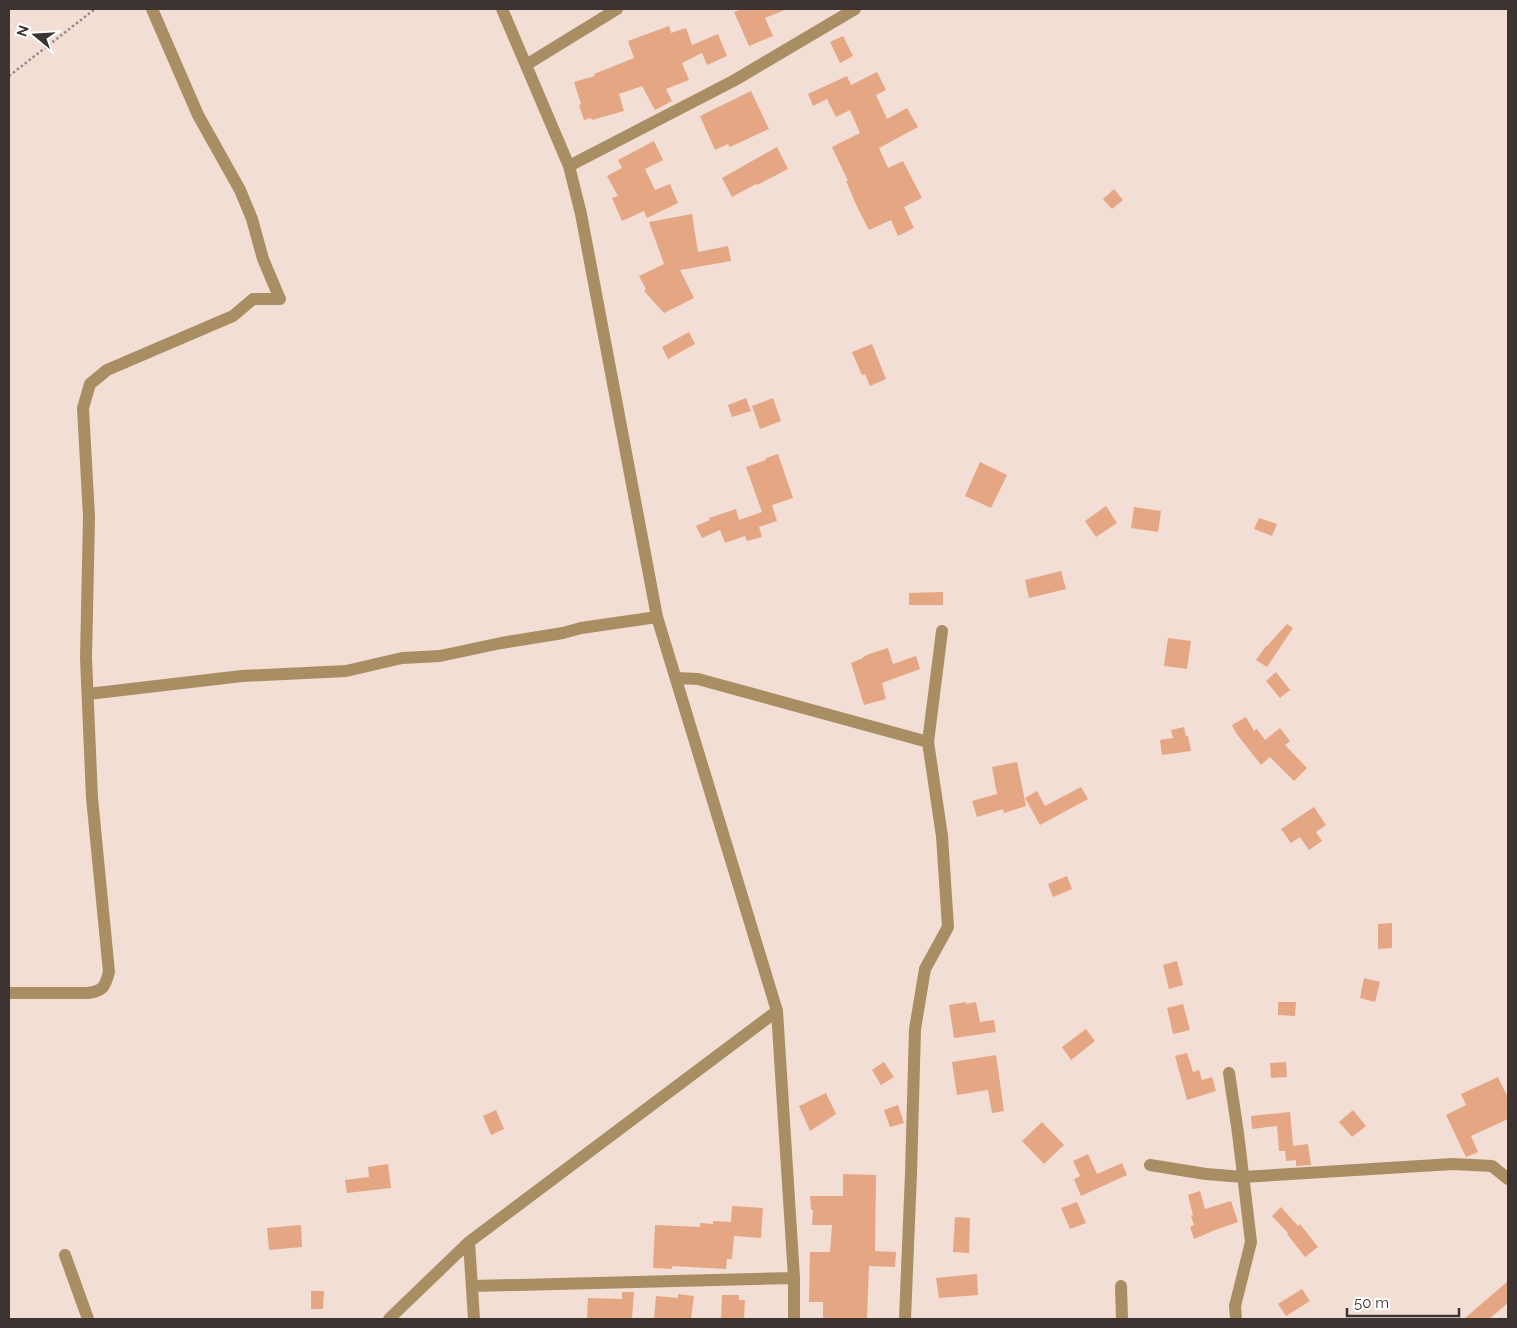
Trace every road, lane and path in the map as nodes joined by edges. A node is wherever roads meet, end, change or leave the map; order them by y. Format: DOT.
graph roads {
  1 [pos="96,9"];
  2 [pos="152,9"];
  3 [pos="502,9"];
  4 [pos="617,9"];
  5 [pos="856,9"];
  6 [pos="526,65"];
  7 [pos="9,76"];
  8 [pos="569,166"];
  9 [pos="658,617"];
  10 [pos="942,631"];
  11 [pos="676,678"];
  12 [pos="88,694"];
  13 [pos="928,742"];
  14 [pos="9,993"];
  15 [pos="776,1011"];
  16 [pos="1230,1073"];
  17 [pos="1150,1165"];
  18 [pos="1243,1177"];
  19 [pos="1508,1179"];
  20 [pos="469,1242"];
  21 [pos="65,1254"];
  22 [pos="794,1278"];
  23 [pos="473,1286"];
  24 [pos="1121,1286"];
  25 [pos="88,1319"];
  26 [pos="389,1319"];
  27 [pos="474,1319"];
  28 [pos="794,1319"];
  29 [pos="906,1319"];
  30 [pos="1122,1319"];
  31 [pos="1236,1319"];
  1 -- 7 [label="path"];
  2 -- 12 [label="street"];
  3 -- 6 [label="street"];
  4 -- 6 [label="street"];
  5 -- 8 [label="street"];
  6 -- 8 [label="street"];
  8 -- 9 [label="street"];
  9 -- 11 [label="street"];
  9 -- 12 [label="street"];
  10 -- 13 [label="street"];
  11 -- 13 [label="street"];
  11 -- 15 [label="street"];
  12 -- 14 [label="street"];
  13 -- 29 [label="street"];
  15 -- 20 [label="street"];
  15 -- 22 [label="street"];
  16 -- 18 [label="street"];
  17 -- 18 [label="street"];
  18 -- 19 [label="street"];
  18 -- 31 [label="street"];
  20 -- 23 [label="street"];
  20 -- 26 [label="street"];
  21 -- 25 [label="street"];
  22 -- 23 [label="street"];
  22 -- 28 [label="street"];
  23 -- 27 [label="street"];
  24 -- 30 [label="street"];
}
